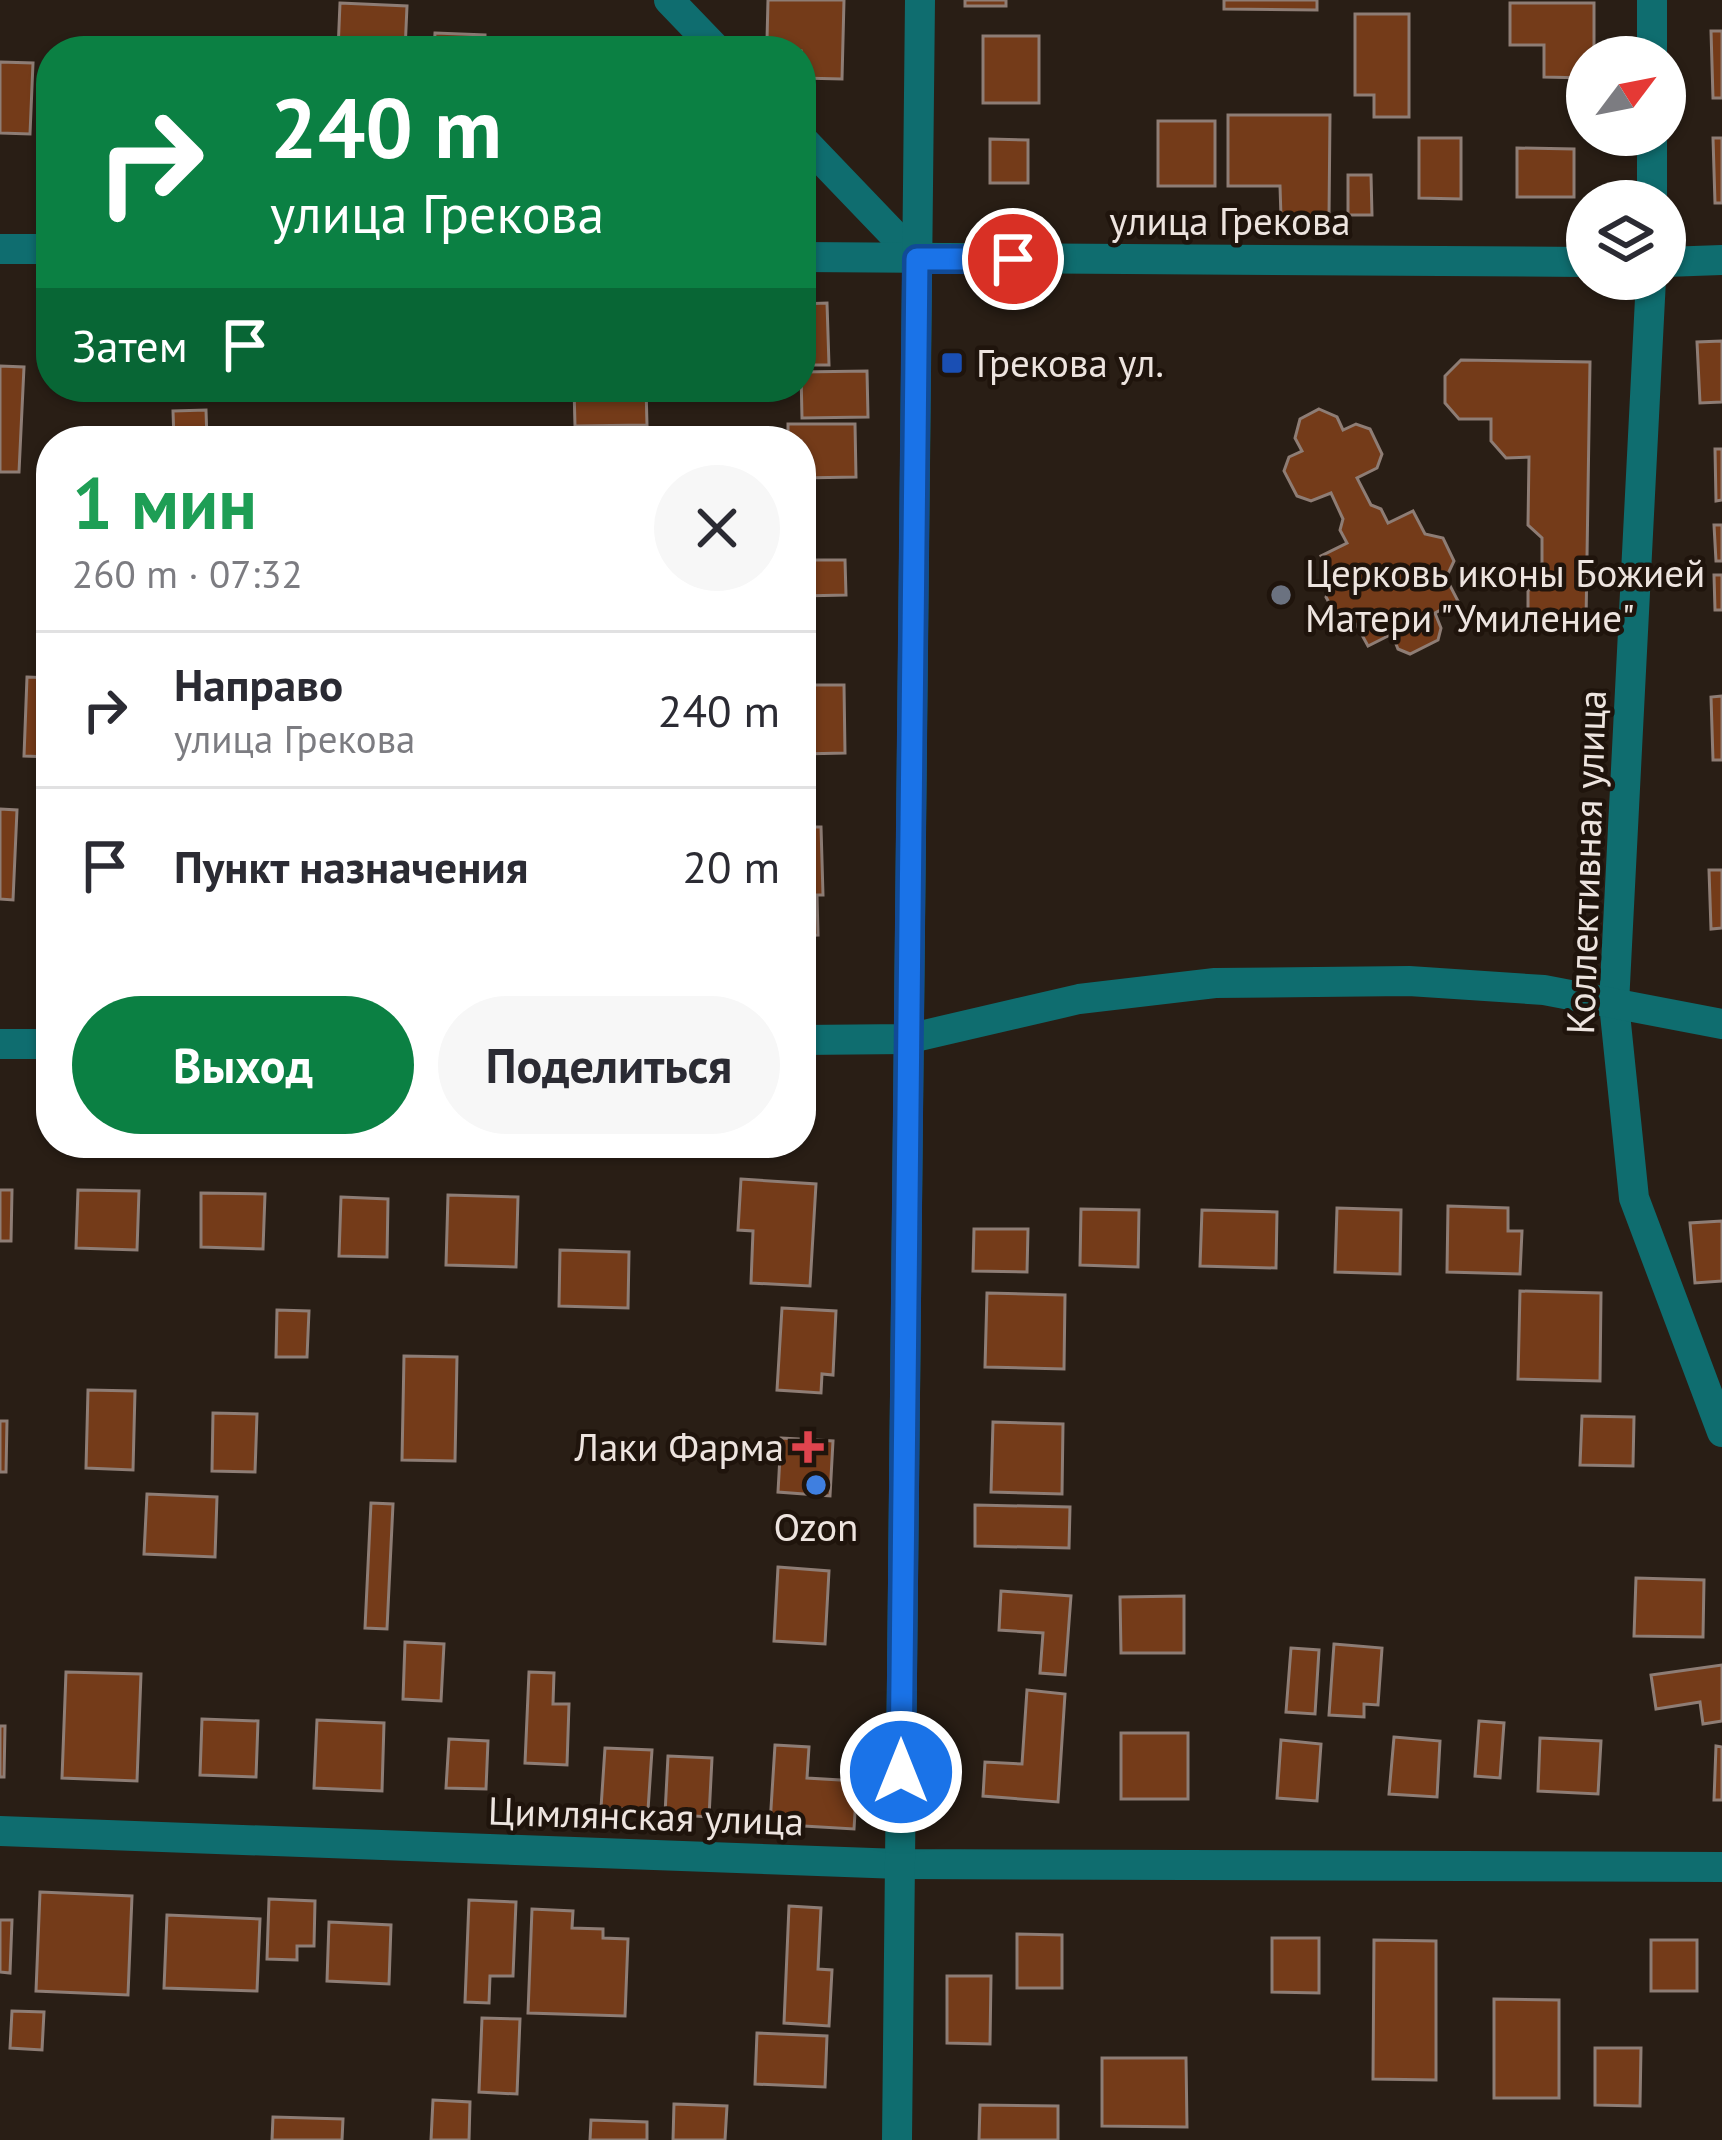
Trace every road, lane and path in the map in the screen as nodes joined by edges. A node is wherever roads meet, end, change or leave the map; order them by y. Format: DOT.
graph roads {
  1 [pos="669,0"];
  2 [pos="920,0"];
  3 [pos="1652,0"];
  4 [pos="704,36"];
  5 [pos="1652,36"];
  6 [pos="816,154"];
  7 [pos="0,249"];
  8 [pos="36,249"];
  9 [pos="816,257"];
  10 [pos="917,259"];
  11 [pos="1722,260"];
  12 [pos="1686,261"];
  13 [pos="1566,262"];
  14 [pos="1651,300"];
  15 [pos="1614,1004"];
  16 [pos="1722,1024"];
  17 [pos="907,1039"];
  18 [pos="816,1040"];
  19 [pos="36,1044"];
  20 [pos="0,1045"];
  21 [pos="1722,1432"];
  22 [pos="0,1831"];
  23 [pos="900,1864"];
  24 [pos="1722,1867"];
  25 [pos="897,2140"];
  1 -- 4 [label="street"];
  2 -- 10 [label="street"];
  3 -- 5 [label="street"];
  6 -- 10 [label="street"];
  7 -- 8 [label="street"];
  9 -- 10 [label="street, улица Грекова"];
  10 -- 13 [label="street, улица Грекова"];
  10 -- 17 [label="street"];
  11 -- 12 [label="street"];
  14 -- 15 [label="street, Коллективная улица"];
  15 -- 16 [label="street"];
  15 -- 17 [label="street"];
  15 -- 21 [label="street, Коллективная улица"];
  17 -- 18 [label="street"];
  17 -- 23 [label="street"];
  19 -- 20 [label="street"];
  22 -- 23 [label="street, Цимлянская улица"];
  23 -- 24 [label="street, Цимлянская улица"];
  23 -- 25 [label="street"];
}
